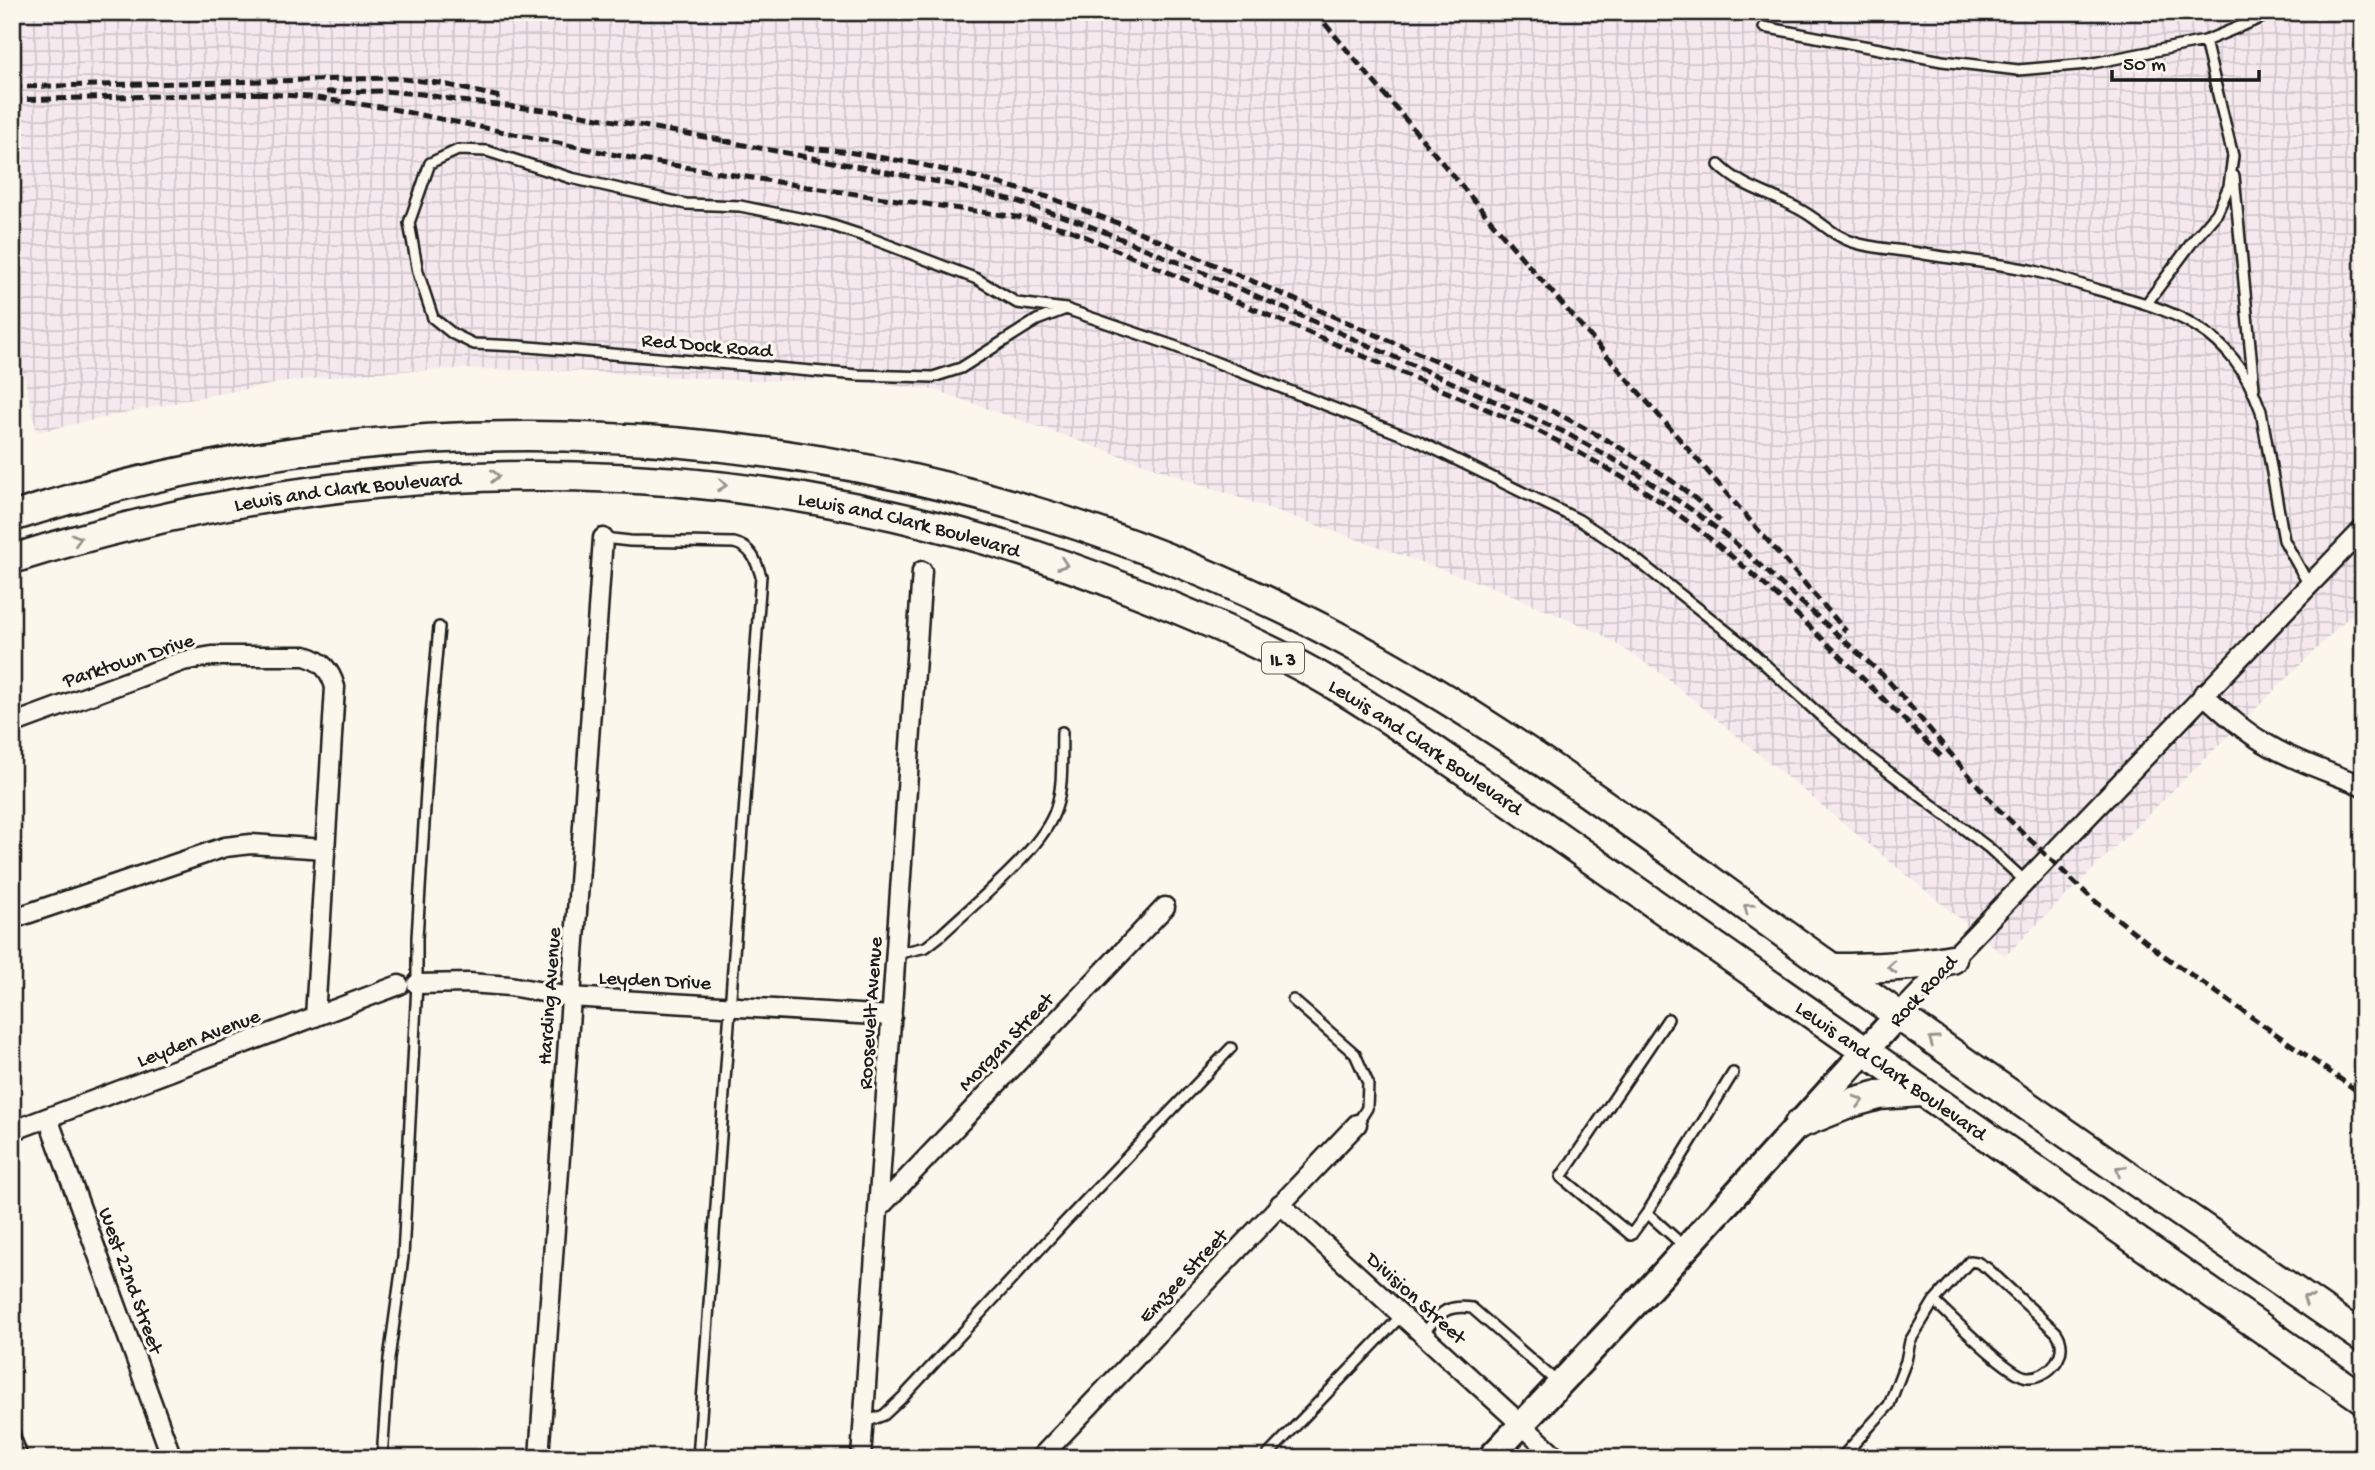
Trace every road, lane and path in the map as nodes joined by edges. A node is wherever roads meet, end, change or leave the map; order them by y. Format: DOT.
graph roads {
  1 [pos="2275,12"];
  2 [pos="1764,27"];
  3 [pos="2205,41"];
  4 [pos="2233,156"];
  5 [pos="1719,165"];
  6 [pos="2147,303"];
  7 [pos="1066,309"];
  8 [pos="2255,395"];
  9 [pos="12,517"];
  10 [pos="2363,529"];
  11 [pos="603,538"];
  12 [pos="12,559"];
  13 [pos="922,571"];
  14 [pos="2309,584"];
  15 [pos="439,628"];
  16 [pos="2203,694"];
  17 [pos="12,724"];
  18 [pos="1062,732"];
  19 [pos="2363,786"];
  20 [pos="325,849"];
  21 [pos="2025,881"];
  22 [pos="1165,907"];
  23 [pos="12,919"];
  24 [pos="896,954"];
  25 [pos="1952,959"];
  26 [pos="1831,968"];
  27 [pos="408,985"];
  28 [pos="570,998"];
  29 [pos="1293,1000"];
  30 [pos="731,1006"];
  31 [pos="1898,1015"];
  32 [pos="892,1016"];
  33 [pos="315,1017"];
  34 [pos="1668,1019"];
  35 [pos="1231,1048"];
  36 [pos="1866,1051"];
  37 [pos="1733,1073"];
  38 [pos="1921,1092"];
  39 [pos="48,1118"];
  40 [pos="1357,1124"];
  41 [pos="1799,1124"];
  42 [pos="12,1131"];
  43 [pos="1280,1204"];
  44 [pos="878,1208"];
  45 [pos="1647,1213"];
  46 [pos="1686,1248"];
  47 [pos="1934,1301"];
  48 [pos="1403,1315"];
  49 [pos="1423,1334"];
  50 [pos="2363,1338"];
  51 [pos="1560,1384"];
  52 [pos="2363,1399"];
  53 [pos="863,1423"];
  54 [pos="1522,1424"];
  55 [pos="12,1428"];
  56 [pos="23,1458"];
  57 [pos="172,1458"];
  58 [pos="382,1458"];
  59 [pos="539,1458"];
  60 [pos="698,1458"];
  61 [pos="861,1458"];
  62 [pos="1040,1458"];
  63 [pos="1265,1458"];
  64 [pos="1490,1458"];
  65 [pos="1558,1458"];
  66 [pos="1841,1458"];
  1 -- 3 [label="lane"];
  2 -- 3 [label="lane"];
  3 -- 4 [label="lane"];
  4 -- 6 [label="lane"];
  4 -- 8 [label="lane"];
  5 -- 6 [label="lane"];
  6 -- 8 [label="lane"];
  7 -- 7 [label="lane, Red Dock Road"];
  7 -- 21 [label="lane"];
  8 -- 14 [label="lane"];
  26 -- 9 [label="highway, Lewis and Clark Boulevard / IL 3, one-way"];
  10 -- 14 [label="street, Rock Road"];
  11 -- 28 [label="street, Harding Avenue"];
  11 -- 30 [label="lane"];
  12 -- 36 [label="highway, Lewis and Clark Boulevard / IL 3, one-way"];
  13 -- 24 [label="street, Roosevelt Avenue"];
  14 -- 16 [label="street, Rock Road"];
  15 -- 27 [label="lane"];
  16 -- 19 [label="street"];
  16 -- 21 [label="street, Rock Road"];
  17 -- 20 [label="street, Parktown Drive"];
  18 -- 24 [label="lane"];
  20 -- 23 [label="street"];
  20 -- 33 [label="street, Parktown Drive"];
  21 -- 25 [label="street, Rock Road"];
  22 -- 44 [label="street, Morgan Street"];
  24 -- 32 [label="street, Roosevelt Avenue"];
  25 -- 26 [label="highway, one-way"];
  25 -- 31 [label="street, Rock Road"];
  26 -- 31 [label="highway, Lewis and Clark Boulevard / IL 3"];
  27 -- 28 [label="street, Leyden Drive"];
  27 -- 33 [label="street, Leyden Avenue"];
  27 -- 58 [label="lane"];
  28 -- 30 [label="street, Leyden Drive"];
  28 -- 59 [label="street, Harding Avenue"];
  29 -- 40 [label="lane"];
  30 -- 32 [label="street, Leyden Drive"];
  30 -- 60 [label="lane"];
  31 -- 36 [label="main road, Rock Road"];
  50 -- 31 [label="highway, Lewis and Clark Boulevard / IL 3, one-way"];
  32 -- 44 [label="street, Roosevelt Avenue"];
  33 -- 39 [label="street, Leyden Avenue"];
  34 -- 45 [label="lane"];
  35 -- 53 [label="lane"];
  36 -- 38 [label="highway, Lewis and Clark Boulevard / IL 3"];
  36 -- 41 [label="main road, Rock Road"];
  37 -- 45 [label="lane"];
  41 -- 38 [label="highway, one-way"];
  38 -- 52 [label="highway, Lewis and Clark Boulevard / IL 3"];
  39 -- 42 [label="street, Leyden Avenue"];
  39 -- 57 [label="street, West 22nd Street"];
  40 -- 43 [label="street, Emzee Street"];
  41 -- 46 [label="main road, Rock Road"];
  43 -- 48 [label="street, Division Street"];
  43 -- 62 [label="street, Emzee Street"];
  44 -- 53 [label="street, Roosevelt Avenue"];
  45 -- 46 [label="lane"];
  46 -- 51 [label="main road, Rock Road"];
  47 -- 47 [label="lane"];
  47 -- 66 [label="lane"];
  48 -- 49 [label="street, Division Street"];
  48 -- 63 [label="lane"];
  49 -- 51 [label="lane"];
  49 -- 54 [label="street, Division Street"];
  51 -- 54 [label="main road, Rock Road"];
  53 -- 61 [label="street, Roosevelt Avenue"];
  54 -- 64 [label="main road, Rock Road"];
  54 -- 65 [label="street, Division Street"];
  55 -- 56 [label="lane"];
}
